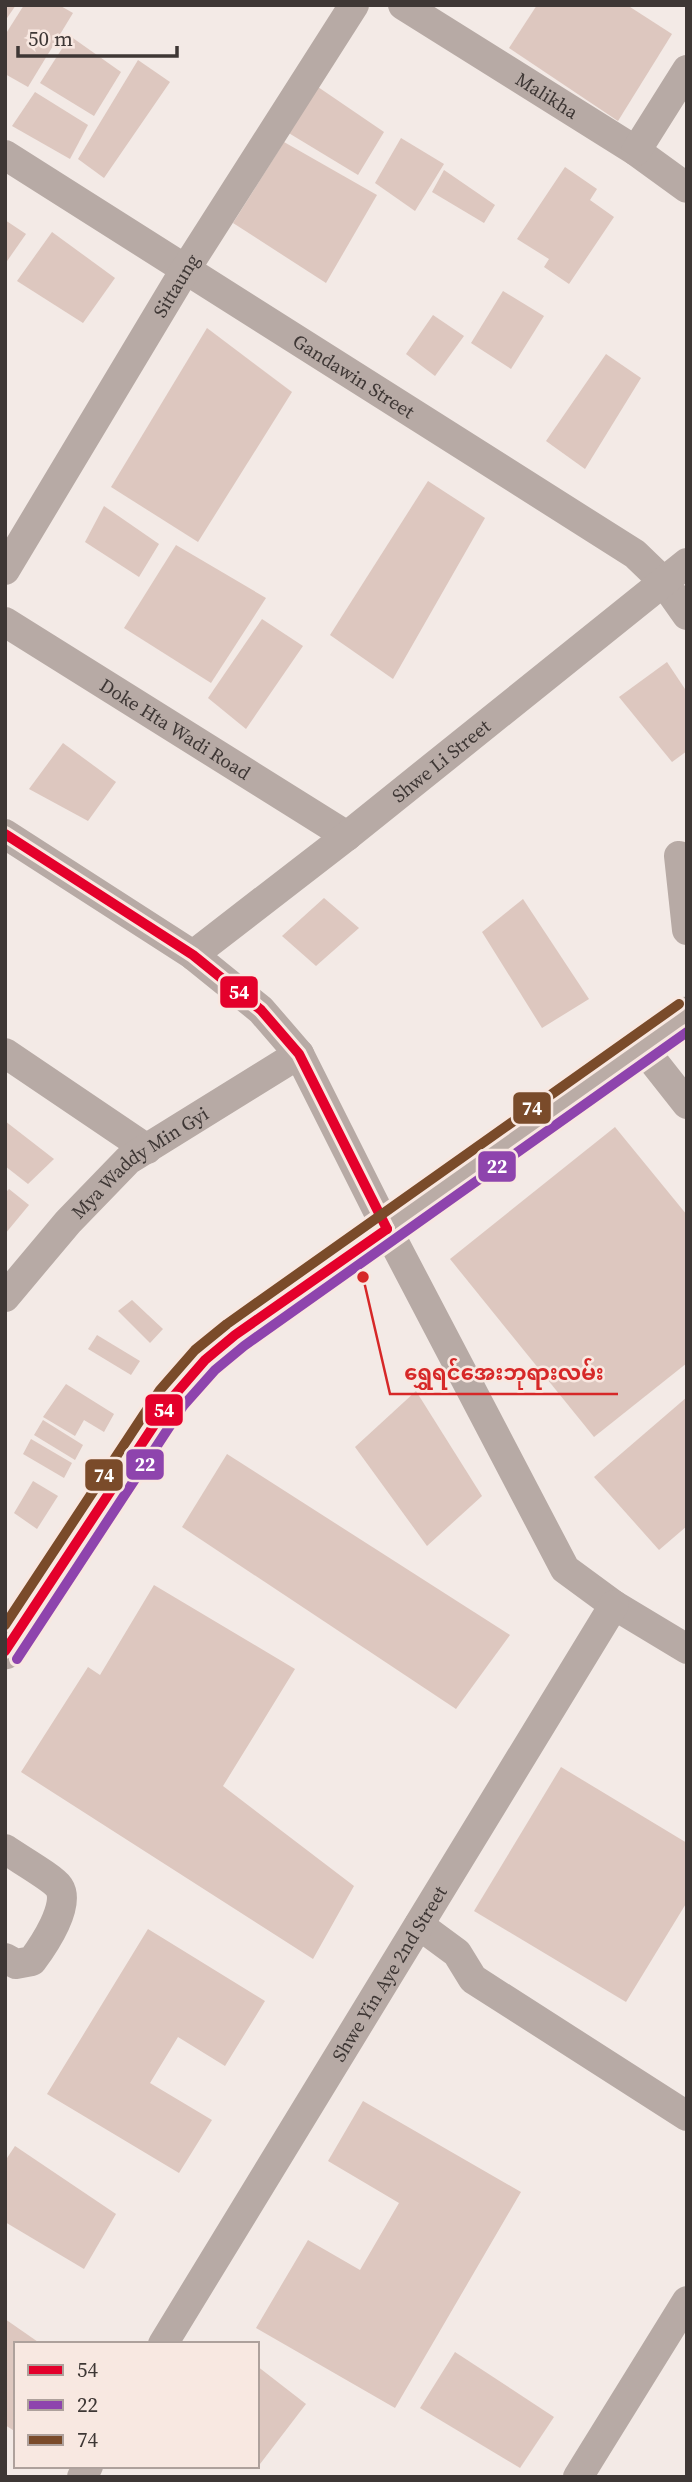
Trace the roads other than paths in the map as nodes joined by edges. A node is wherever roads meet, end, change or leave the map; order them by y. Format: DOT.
graph roads {
  1 [pos="354,5"];
  2 [pos="403,5"];
  3 [pos="687,70"];
  4 [pos="636,151"];
  5 [pos="5,155"];
  6 [pos="687,188"];
  7 [pos="185,270"];
  8 [pos="5,570"];
  9 [pos="675,572"];
  10 [pos="687,615"];
  11 [pos="5,622"];
  12 [pos="5,834"];
  13 [pos="347,836"];
  14 [pos="679,856"];
  15 [pos="687,930"];
  16 [pos="193,955"];
  17 [pos="687,1015"];
  18 [pos="642,1047"];
  19 [pos="5,1053"];
  20 [pos="299,1054"];
  21 [pos="687,1104"];
  22 [pos="147,1149"];
  23 [pos="387,1229"];
  24 [pos="5,1297"];
  25 [pos="614,1605"];
  26 [pos="8,1639"];
  27 [pos="687,1649"];
  28 [pos="5,1849"];
  29 [pos="419,1925"];
  30 [pos="5,1958"];
  31 [pos="687,2116"];
  32 [pos="687,2301"];
  33 [pos="164,2342"];
  34 [pos="578,2477"];
  1 -- 7 [label="street, Sittaung"];
  2 -- 4 [label="street, Malikha"];
  3 -- 4 [label="street"];
  4 -- 6 [label="street, Malikha"];
  5 -- 7 [label="street, Gandawin Street"];
  7 -- 8 [label="street, Sittaung"];
  7 -- 9 [label="street, Gandawin Street"];
  9 -- 10 [label="street, Gandawin Street"];
  9 -- 13 [label="street, Shwe Li Street"];
  11 -- 13 [label="street, Doke Hta Wadi Road"];
  12 -- 16 [label="street"];
  13 -- 16 [label="street, Shwe Li Street"];
  14 -- 15 [label="street"];
  16 -- 20 [label="street"];
  17 -- 18 [label="main road"];
  18 -- 21 [label="street"];
  18 -- 23 [label="main road"];
  19 -- 22 [label="street"];
  20 -- 22 [label="street, Mya Waddy Min Gyi"];
  20 -- 23 [label="street"];
  22 -- 24 [label="street, Mya Waddy Min Gyi"];
  23 -- 25 [label="street"];
  23 -- 26 [label="main road"];
  25 -- 27 [label="street"];
  25 -- 29 [label="street, Shwe Yin Aye 2nd Street"];
  28 -- 30 [label="street"];
  29 -- 31 [label="street"];
  29 -- 33 [label="street, Shwe Yin Aye 2nd Street"];
  32 -- 34 [label="street"];
}
